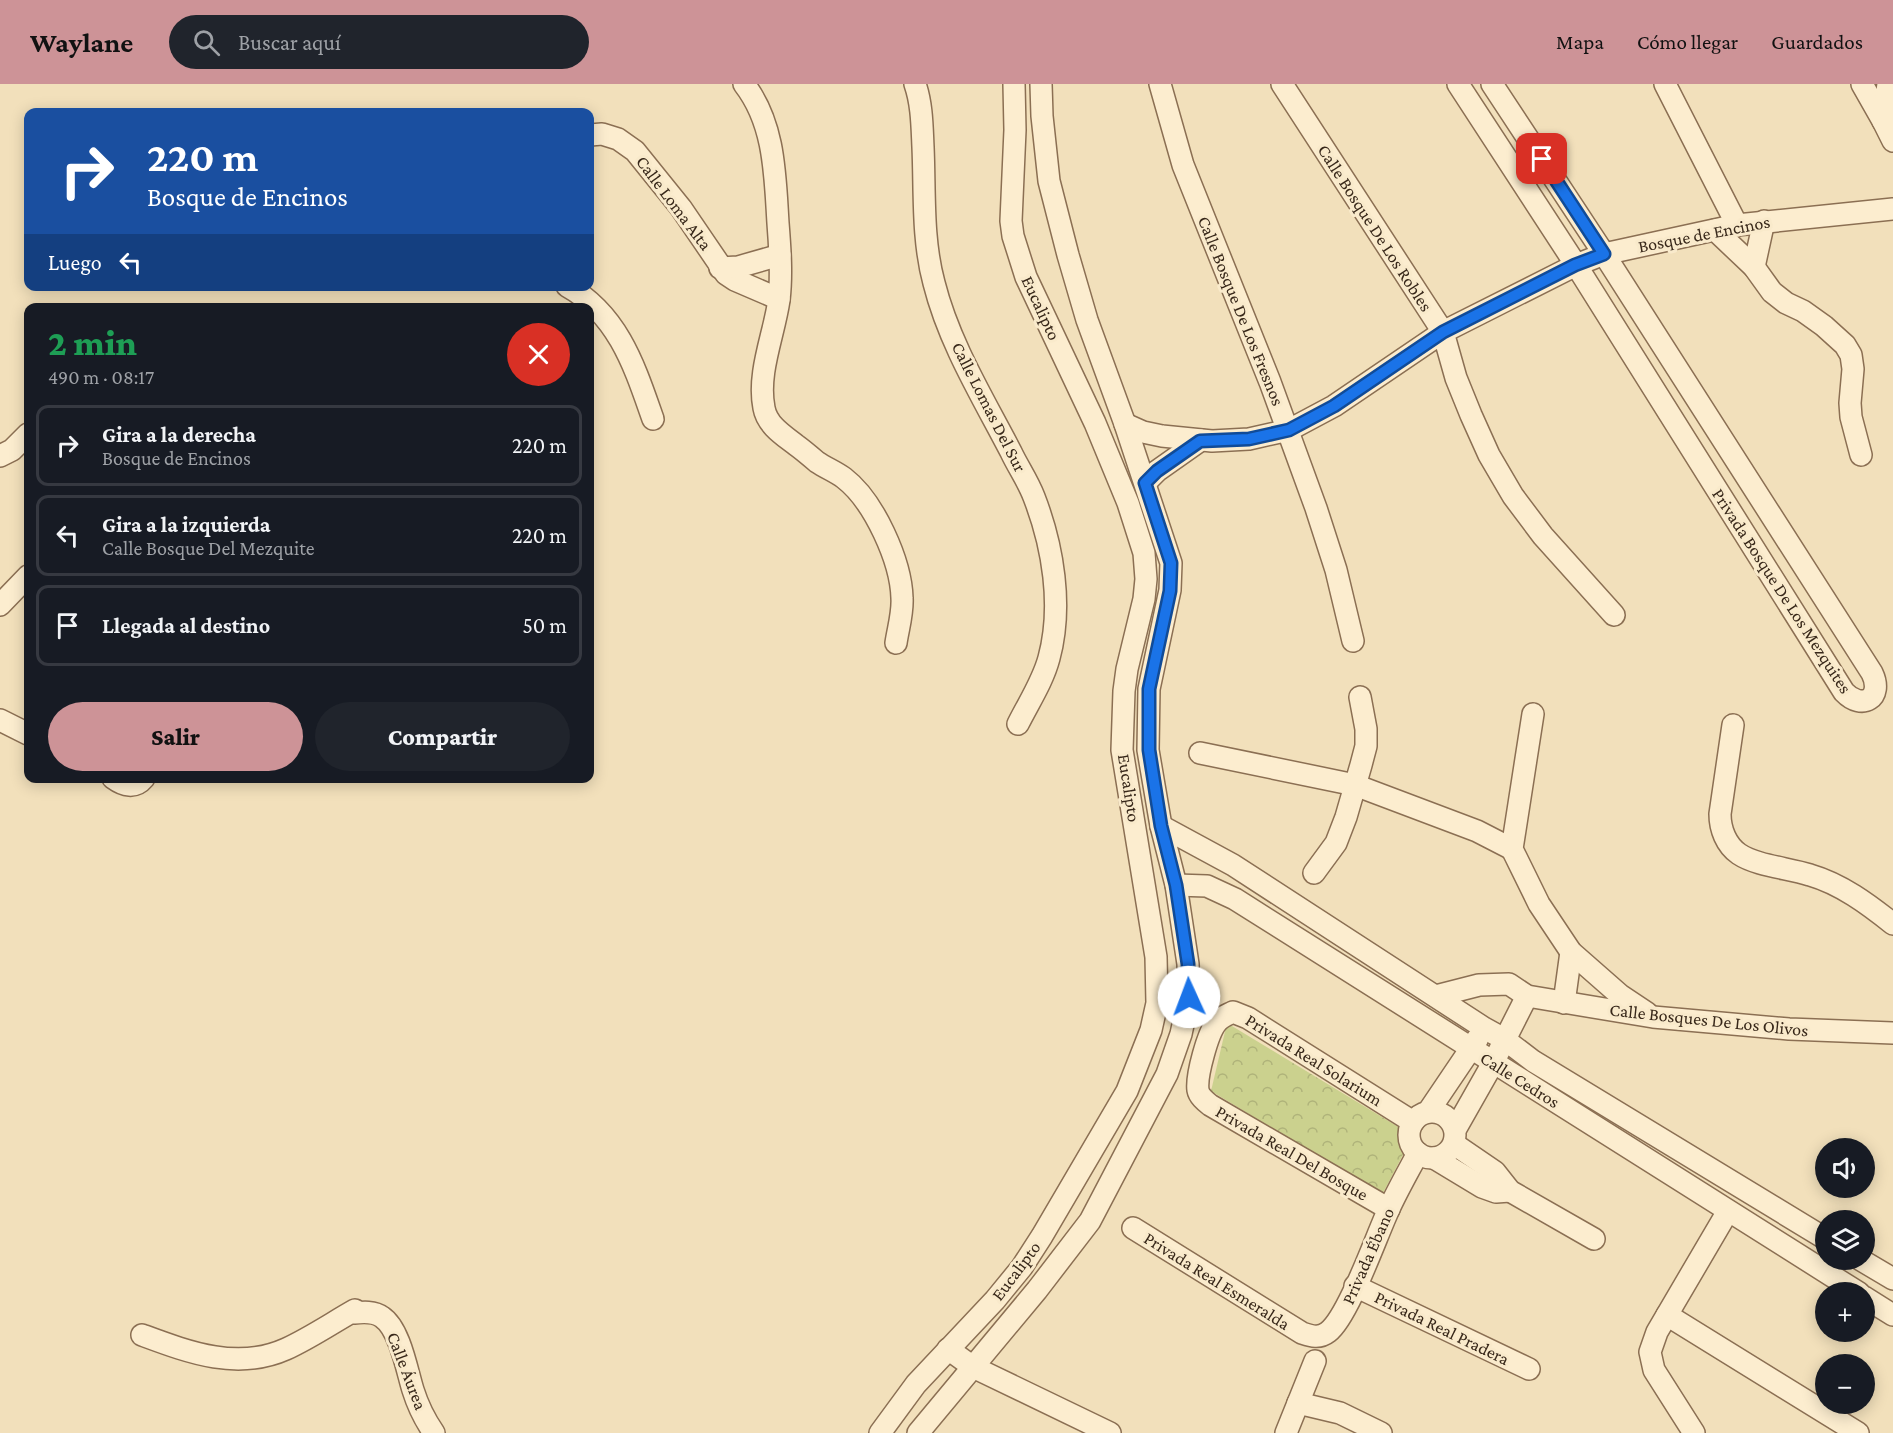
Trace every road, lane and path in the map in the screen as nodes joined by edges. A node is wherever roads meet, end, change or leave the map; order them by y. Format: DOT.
graph roads {
  1 [pos="744,84"];
  2 [pos="915,84"];
  3 [pos="1014,84"];
  4 [pos="1041,84"];
  5 [pos="1160,84"];
  6 [pos="1282,84"];
  7 [pos="1458,84"];
  8 [pos="1492,84"];
  9 [pos="1665,84"];
  10 [pos="1862,84"];
  11 [pos="1888,84"];
  12 [pos="1882,121"];
  13 [pos="594,135"];
  14 [pos="1893,141"];
  15 [pos="1893,209"];
  16 [pos="1764,221"];
  17 [pos="1737,225"];
  18 [pos="1715,230"];
  19 [pos="1604,254"];
  20 [pos="780,255"];
  21 [pos="1575,265"];
  22 [pos="1754,267"];
  23 [pos="720,268"];
  24 [pos="574,291"];
  25 [pos="779,299"];
  26 [pos="590,303"];
  27 [pos="594,307"];
  28 [pos="1443,332"];
  29 [pos="652,419"];
  30 [pos="1125,424"];
  31 [pos="1289,430"];
  32 [pos="24,438"];
  33 [pos="1200,441"];
  34 [pos="1861,455"];
  35 [pos="0,456"];
  36 [pos="1145,483"];
  37 [pos="24,580"];
  38 [pos="0,605"];
  39 [pos="1614,615"];
  40 [pos="1353,642"];
  41 [pos="896,644"];
  42 [pos="1360,697"];
  43 [pos="1533,714"];
  44 [pos="0,720"];
  45 [pos="1018,724"];
  46 [pos="1733,725"];
  47 [pos="24,732"];
  48 [pos="1200,753"];
  49 [pos="122,783"];
  50 [pos="138,783"];
  51 [pos="1355,785"];
  52 [pos="1161,826"];
  53 [pos="1512,849"];
  54 [pos="1233,865"];
  55 [pos="1314,873"];
  56 [pos="1176,885"];
  57 [pos="1222,892"];
  58 [pos="1893,924"];
  59 [pos="1571,952"];
  60 [pos="1436,996"];
  61 [pos="1527,996"];
  62 [pos="1564,1003"];
  63 [pos="1653,1017"];
  64 [pos="1485,1028"];
  65 [pos="1893,1033"];
  66 [pos="1504,1039"];
  67 [pos="1472,1050"];
  68 [pos="1203,1058"];
  69 [pos="1493,1063"];
  70 [pos="1420,1117"];
  71 [pos="1454,1137"];
  72 [pos="1095,1146"];
  73 [pos="1426,1156"];
  74 [pos="1120,1165"];
  75 [pos="1510,1191"];
  76 [pos="1389,1209"];
  77 [pos="1728,1211"];
  78 [pos="1133,1228"];
  79 [pos="1815,1232"];
  80 [pos="1594,1239"];
  81 [pos="1875,1268"];
  82 [pos="1893,1279"];
  83 [pos="1841,1282"];
  84 [pos="1355,1286"];
  85 [pos="1875,1304"];
  86 [pos="1893,1315"];
  87 [pos="1667,1316"];
  88 [pos="1302,1333"];
  89 [pos="142,1335"];
  90 [pos="948,1349"];
  91 [pos="1315,1361"];
  92 [pos="973,1367"];
  93 [pos="1528,1369"];
  94 [pos="1298,1403"];
  95 [pos="434,1433"];
  96 [pos="880,1433"];
  97 [pos="918,1433"];
  98 [pos="1110,1433"];
  99 [pos="1286,1433"];
  100 [pos="1381,1433"];
  101 [pos="1694,1433"];
  102 [pos="1858,1433"];
  1 -- 20 [label="street"];
  2 -- 45 [label="street, Calle Lomas Del Sur"];
  3 -- 72 [label="street, Eucalipto"];
  4 -- 30 [label="street, Eucalipto"];
  5 -- 31 [label="street, Calle Bosque De Los Fresnos"];
  6 -- 28 [label="street, Calle Bosque De Los Robles"];
  7 -- 21 [label="street, Privada Bosque De Los Mezquites"];
  8 -- 19 [label="street, Privada Bosque De Los Mezquites"];
  9 -- 17 [label="street"];
  10 -- 12 [label="street"];
  11 -- 12 [label="street"];
  12 -- 14 [label="street"];
  13 -- 23 [label="street, Calle Loma Alta"];
  15 -- 16 [label="street, Bosque de Encinos"];
  16 -- 17 [label="street, Bosque de Encinos"];
  16 -- 22 [label="street"];
  17 -- 18 [label="street, Bosque de Encinos"];
  18 -- 19 [label="street, Bosque de Encinos"];
  18 -- 22 [label="street"];
  19 -- 21 [label="street, Bosque de Encinos"];
  19 -- 21 [label="street, Privada Bosque De Los Mezquites"];
  20 -- 23 [label="street, Calle Loma Alta"];
  20 -- 25 [label="street"];
  21 -- 28 [label="street, Bosque de Encinos"];
  22 -- 34 [label="street"];
  23 -- 25 [label="street, Calle Loma Alta"];
  24 -- 26 [label="street"];
  25 -- 41 [label="street"];
  27 -- 29 [label="street"];
  28 -- 31 [label="street, Bosque de Encinos"];
  28 -- 39 [label="street, Calle Bosque De Los Robles"];
  30 -- 33 [label="street, Bosque de Encinos"];
  30 -- 36 [label="street, Eucalipto"];
  31 -- 33 [label="street, Bosque de Encinos"];
  31 -- 40 [label="street, Calle Bosque De Los Fresnos"];
  32 -- 35 [label="street"];
  33 -- 36 [label="street"];
  36 -- 52 [label="street, Eucalipto"];
  37 -- 38 [label="street"];
  42 -- 51 [label="street"];
  43 -- 53 [label="street"];
  44 -- 47 [label="street"];
  46 -- 58 [label="street"];
  48 -- 51 [label="street"];
  49 -- 50 [label="street"];
  51 -- 53 [label="street"];
  51 -- 55 [label="street"];
  52 -- 54 [label="street, Calle Cedros"];
  52 -- 56 [label="street, Eucalipto"];
  53 -- 59 [label="street"];
  54 -- 57 [label="street"];
  54 -- 60 [label="street, Calle Cedros"];
  56 -- 57 [label="street, Calle Cedros"];
  56 -- 74 [label="street, Eucalipto"];
  57 -- 67 [label="street, Calle Cedros"];
  59 -- 62 [label="street"];
  59 -- 63 [label="street"];
  60 -- 61 [label="street, Calle Bosques De Los Olivos"];
  60 -- 64 [label="street, Calle Cedros"];
  61 -- 62 [label="street, Calle Bosques De Los Olivos"];
  61 -- 66 [label="street"];
  62 -- 63 [label="street, Calle Bosques De Los Olivos"];
  63 -- 65 [label="street, Calle Bosques De Los Olivos"];
  64 -- 66 [label="street, Calle Cedros"];
  64 -- 67 [label="street"];
  66 -- 69 [label="street"];
  66 -- 79 [label="street, Calle Cedros"];
  67 -- 69 [label="street, Calle Cedros"];
  67 -- 70 [label="street"];
  68 -- 70 [label="street, Privada Real Solarium"];
  68 -- 76 [label="street, Privada Real Del Bosque"];
  69 -- 71 [label="street"];
  69 -- 77 [label="street, Calle Cedros"];
  70 -- 71 [label="street"];
  70 -- 73 [label="street"];
  71 -- 73 [label="street"];
  71 -- 75 [label="street"];
  72 -- 74 [label="street"];
  72 -- 90 [label="street, Eucalipto"];
  73 -- 75 [label="street"];
  73 -- 76 [label="street, Privada Ébano"];
  74 -- 92 [label="street, Eucalipto"];
  75 -- 80 [label="street"];
  76 -- 84 [label="street, Privada Ébano"];
  77 -- 83 [label="street, Calle Cedros"];
  77 -- 87 [label="street"];
  78 -- 88 [label="street, Privada Real Esmeralda"];
  81 -- 82 [label="street"];
  84 -- 88 [label="street, Privada Ébano"];
  84 -- 93 [label="street, Privada Real Pradera"];
  85 -- 86 [label="street"];
  87 -- 101 [label="street"];
  87 -- 102 [label="street"];
  89 -- 95 [label="street, Calle Áurea"];
  90 -- 92 [label="street"];
  90 -- 96 [label="street, Eucalipto"];
  91 -- 94 [label="street"];
  92 -- 97 [label="street, Eucalipto"];
  92 -- 98 [label="street"];
  94 -- 99 [label="street"];
  94 -- 100 [label="street"];
}
